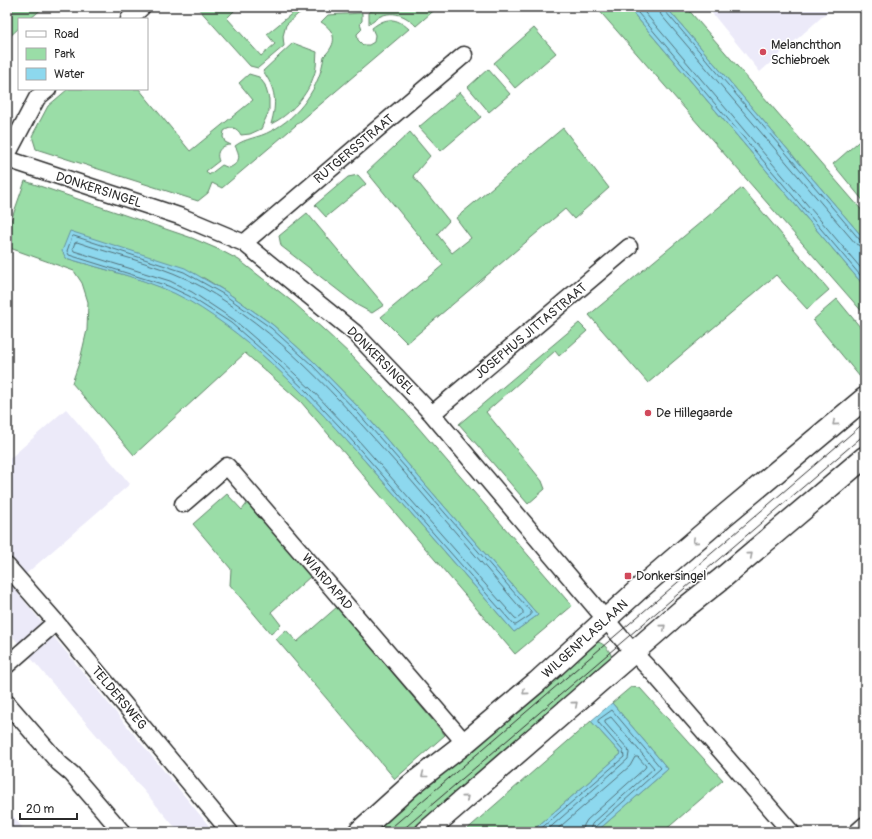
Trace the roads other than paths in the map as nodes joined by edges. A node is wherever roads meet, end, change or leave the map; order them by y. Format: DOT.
graph roads {
  1 [pos="142,7"];
  2 [pos="129,18"];
  3 [pos="464,55"];
  4 [pos="47,90"];
  5 [pos="7,155"];
  6 [pos="7,159"];
  7 [pos="244,243"];
  8 [pos="629,247"];
  9 [pos="865,398"];
  10 [pos="432,414"];
  11 [pos="865,457"];
  12 [pos="183,504"];
  13 [pos="7,566"];
  14 [pos="606,620"];
  15 [pos="56,622"];
  16 [pos="634,653"];
  17 [pos="7,665"];
  18 [pos="7,703"];
  19 [pos="465,743"];
  20 [pos="865,825"];
  21 [pos="122,832"];
  22 [pos="230,832"];
  23 [pos="359,832"];
  24 [pos="426,832"];
  25 [pos="791,832"];
  26 [pos="857,832"];
  1 -- 2 [label="street"];
  3 -- 7 [label="street, RUTGERSSTRAAT"];
  4 -- 5 [label="street"];
  6 -- 7 [label="street, DONKERSINGEL"];
  7 -- 10 [label="street, DONKERSINGEL"];
  8 -- 10 [label="street, JOSEPHUS JITTASTRAAT"];
  9 -- 14 [label="street, WILGENPLASLAAN, one-way"];
  10 -- 14 [label="street, DONKERSINGEL"];
  16 -- 11 [label="street, one-way"];
  12 -- 19 [label="street, WIARDAPAD"];
  13 -- 15 [label="street, TELDERSWEG"];
  14 -- 16 [label="street, DONKERSINGEL"];
  14 -- 19 [label="street, WILGENPLASLAAN, one-way"];
  15 -- 17 [label="street"];
  15 -- 22 [label="street, TELDERSWEG"];
  24 -- 16 [label="street, one-way"];
  16 -- 25 [label="street, DONKERSINGEL"];
  18 -- 21 [label="street"];
  19 -- 23 [label="street, WILGENPLASLAAN, one-way"];
  20 -- 26 [label="street"];
}
